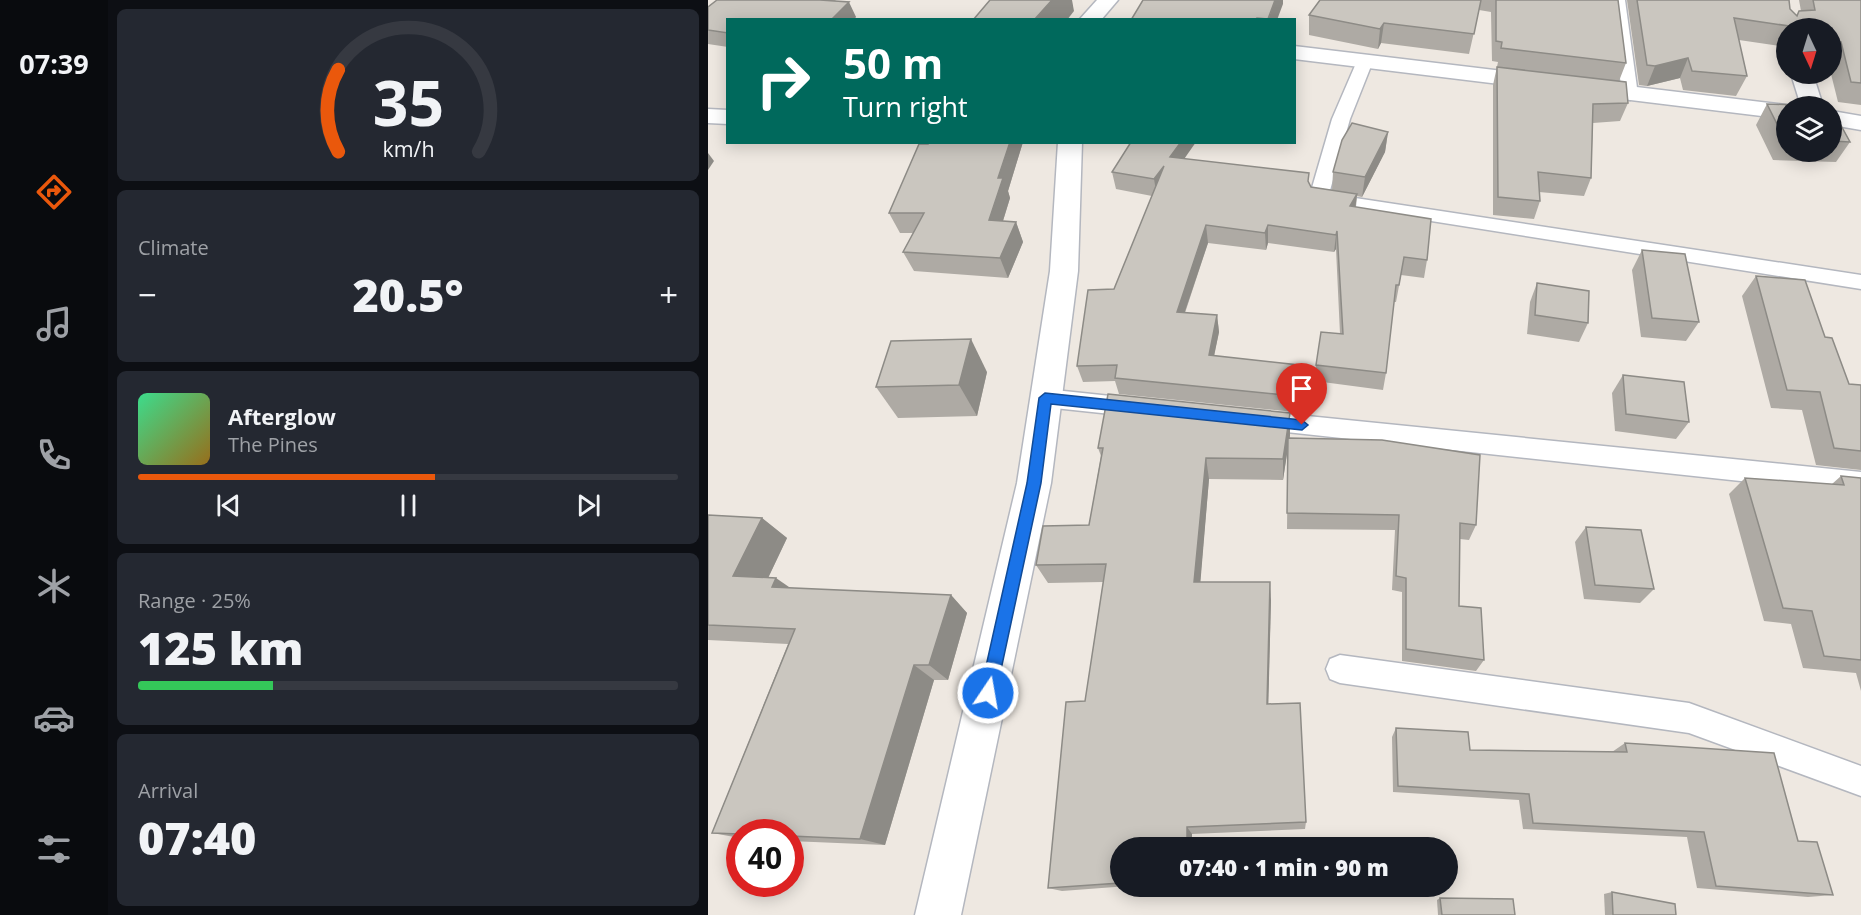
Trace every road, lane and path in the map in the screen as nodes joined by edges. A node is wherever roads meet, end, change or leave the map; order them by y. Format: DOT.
graph roads {
  1 [pos="1108,0"];
  2 [pos="1618,0"];
  3 [pos="1091,18"];
  4 [pos="1296,52"];
  5 [pos="1365,61"];
  6 [pos="1630,95"];
  7 [pos="1776,111"];
  8 [pos="708,116"];
  9 [pos="726,117"];
  10 [pos="1842,120"];
  11 [pos="1861,123"];
  12 [pos="1070,144"];
  13 [pos="1861,282"];
  14 [pos="1045,398"];
  15 [pos="1164,411"];
  16 [pos="1234,418"];
  17 [pos="1861,483"];
  18 [pos="1340,669"];
  19 [pos="1861,781"];
  20 [pos="938,915"];
  1 -- 3 [label="street"];
  2 -- 6 [label="lane"];
  4 -- 5 [label="street"];
  5 -- 6 [label="street"];
  5 -- 13 [label="lane"];
  6 -- 7 [label="street"];
  8 -- 9 [label="street"];
  10 -- 11 [label="street"];
  12 -- 14 [label="street"];
  14 -- 15 [label="lane"];
  14 -- 20 [label="street"];
  16 -- 17 [label="lane"];
  18 -- 19 [label="lane"];
}
